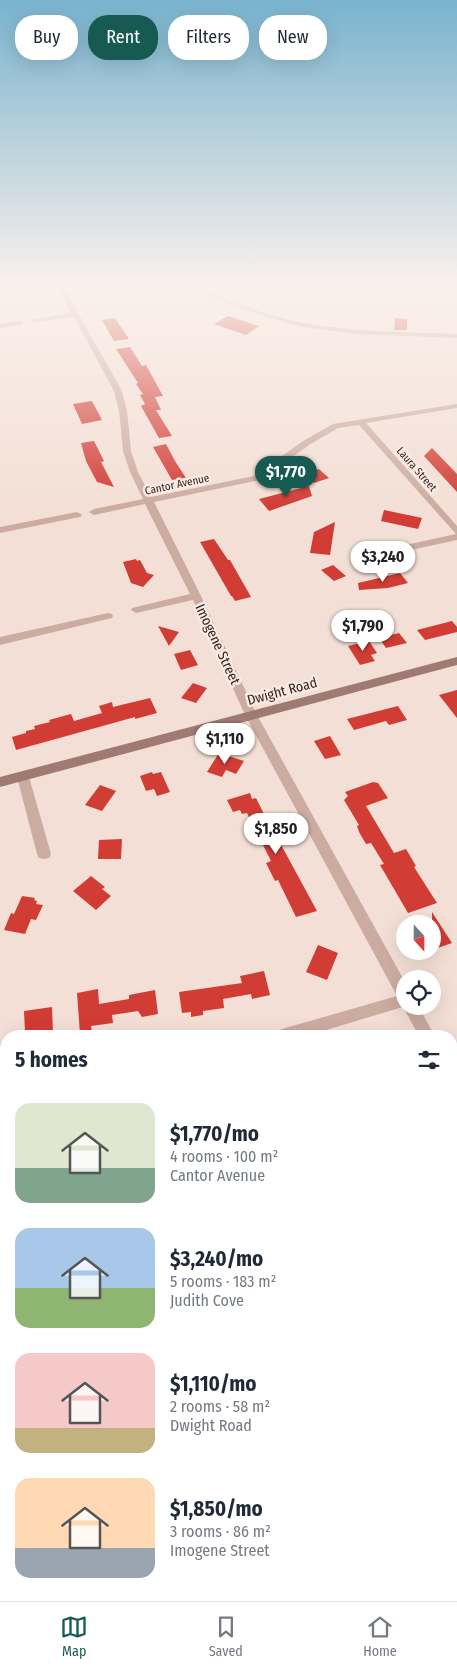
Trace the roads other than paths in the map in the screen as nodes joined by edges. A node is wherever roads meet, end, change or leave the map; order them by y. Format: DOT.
graph roads {
  1 [pos="99,358"];
  2 [pos="457,406"];
  3 [pos="360,421"];
  4 [pos="148,502"];
  5 [pos="94,512"];
  6 [pos="77,515"];
  7 [pos="0,530"];
  8 [pos="457,532"];
  9 [pos="457,537"];
  10 [pos="368,553"];
  11 [pos="196,596"];
  12 [pos="136,610"];
  13 [pos="108,616"];
  14 [pos="0,641"];
  15 [pos="457,661"];
  16 [pos="251,715"];
  17 [pos="23,777"];
  18 [pos="0,782"];
  19 [pos="44,854"];
  20 [pos="396,981"];
  21 [pos="396,1001"];
  22 [pos="415,1015"];
  23 [pos="301,1030"];
  24 [pos="424,1030"];
  1 -- 4 [label="street, Imogene Street"];
  2 -- 3 [label="street, Cantor Avenue"];
  3 -- 4 [label="street, Cantor Avenue"];
  3 -- 8 [label="street, Laura Street"];
  4 -- 5 [label="street, Cantor Avenue"];
  4 -- 11 [label="street, Imogene Street"];
  6 -- 7 [label="street"];
  9 -- 10 [label="street"];
  11 -- 12 [label="street"];
  11 -- 16 [label="street, Imogene Street"];
  13 -- 14 [label="street"];
  15 -- 16 [label="street, Dwight Road"];
  16 -- 17 [label="street, Dwight Road"];
  16 -- 20 [label="street, Imogene Street"];
  17 -- 18 [label="street, Dwight Road"];
  17 -- 19 [label="street"];
  21 -- 23 [label="street"];
  22 -- 24 [label="street"];
}
